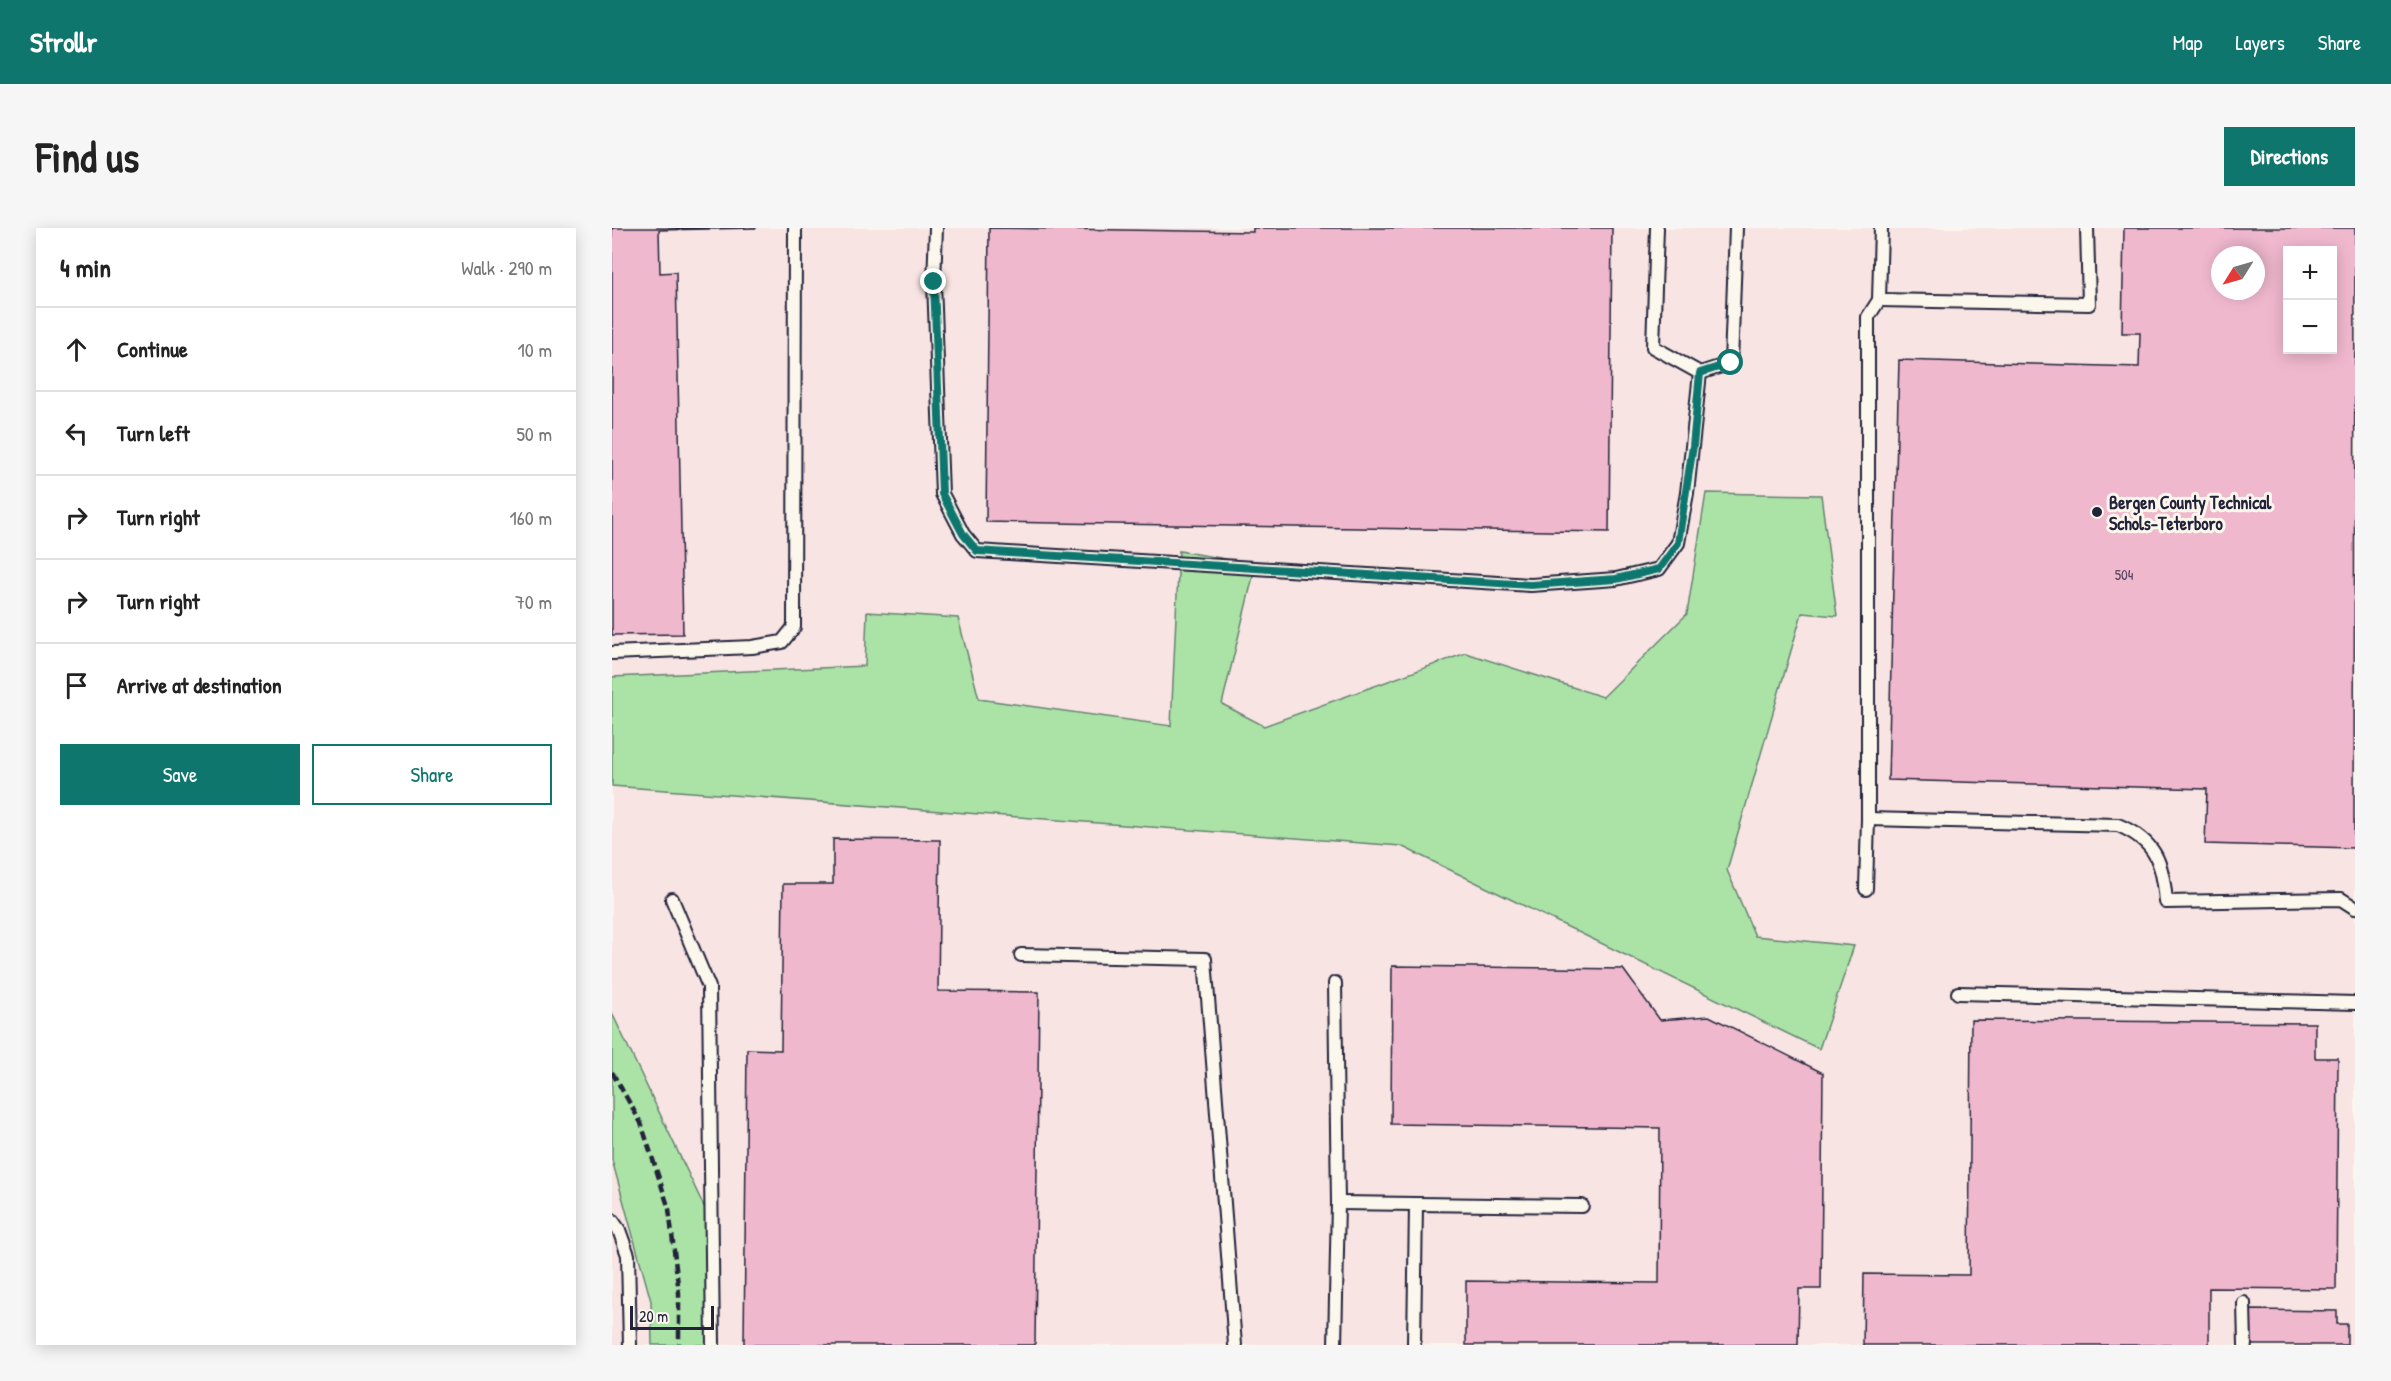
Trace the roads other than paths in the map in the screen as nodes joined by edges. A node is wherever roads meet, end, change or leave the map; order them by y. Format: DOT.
graph roads {
  1 [pos="795,228"];
  2 [pos="936,228"];
  3 [pos="1657,228"];
  4 [pos="1737,228"];
  5 [pos="1881,228"];
  6 [pos="2087,228"];
  7 [pos="1879,300"];
  8 [pos="1700,373"];
  9 [pos="612,653"];
  10 [pos="1868,819"];
  11 [pos="1866,889"];
  12 [pos="672,898"];
  13 [pos="2355,908"];
  14 [pos="1021,955"];
  15 [pos="1335,983"];
  16 [pos="1958,993"];
  17 [pos="2355,1003"];
  18 [pos="1338,1203"];
  19 [pos="1416,1205"];
  20 [pos="1582,1206"];
  21 [pos="612,1220"];
  22 [pos="2244,1303"];
  23 [pos="630,1345"];
  24 [pos="713,1345"];
  25 [pos="1235,1345"];
  26 [pos="1335,1345"];
  27 [pos="1414,1345"];
  28 [pos="2245,1345"];
  1 -- 9 [label="lane"];
  2 -- 8 [label="lane"];
  3 -- 8 [label="lane"];
  4 -- 8 [label="lane"];
  5 -- 7 [label="lane"];
  6 -- 7 [label="lane"];
  7 -- 10 [label="lane"];
  10 -- 11 [label="lane"];
  10 -- 13 [label="lane"];
  12 -- 24 [label="lane"];
  14 -- 25 [label="lane"];
  15 -- 18 [label="lane"];
  16 -- 17 [label="lane"];
  18 -- 19 [label="lane"];
  18 -- 26 [label="lane"];
  19 -- 20 [label="lane"];
  19 -- 27 [label="lane"];
  21 -- 23 [label="lane"];
  22 -- 28 [label="lane"];
}
